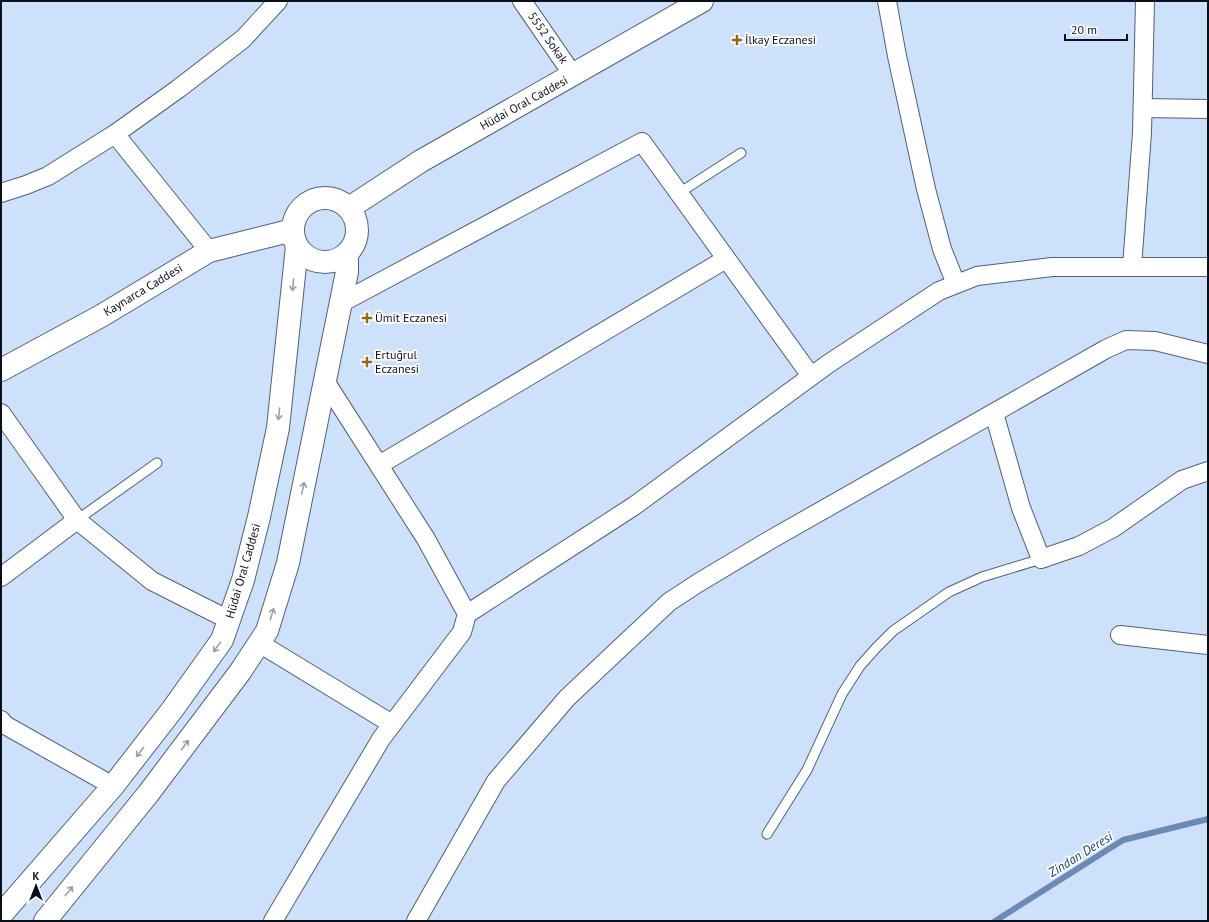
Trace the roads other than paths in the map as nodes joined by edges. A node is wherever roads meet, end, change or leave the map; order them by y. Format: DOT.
graph roads {
  1 [pos="278,1"];
  2 [pos="522,1"];
  3 [pos="702,1"];
  4 [pos="887,1"];
  5 [pos="1145,1"];
  6 [pos="573,75"];
  7 [pos="1143,108"];
  8 [pos="1208,109"];
  9 [pos="115,134"];
  10 [pos="741,153"];
  11 [pos="1,193"];
  12 [pos="679,193"];
  13 [pos="349,208"];
  14 [pos="295,238"];
  15 [pos="209,251"];
  16 [pos="348,254"];
  17 [pos="726,259"];
  18 [pos="1132,267"];
  19 [pos="1208,267"];
  20 [pos="956,284"];
  21 [pos="341,302"];
  22 [pos="1208,354"];
  23 [pos="1,370"];
  24 [pos="811,376"];
  25 [pos="325,381"];
  26 [pos="1,412"];
  27 [pos="994,413"];
  28 [pos="158,463"];
  29 [pos="379,465"];
  30 [pos="1208,471"];
  31 [pos="77,520"];
  32 [pos="1041,559"];
  33 [pos="1,577"];
  34 [pos="467,614"];
  35 [pos="229,620"];
  36 [pos="1120,634"];
  37 [pos="259,644"];
  38 [pos="1208,645"];
  39 [pos="1,720"];
  40 [pos="392,724"];
  41 [pos="113,786"];
  42 [pos="767,834"];
  43 [pos="1,915"];
  44 [pos="45,921"];
  45 [pos="273,921"];
  46 [pos="416,921"];
  1 -- 9 [label="street"];
  2 -- 6 [label="street, 5552 Sokak"];
  3 -- 6 [label="street, Hüdai Oral Caddesi"];
  4 -- 20 [label="street"];
  5 -- 7 [label="street"];
  6 -- 13 [label="street, Hüdai Oral Caddesi"];
  7 -- 8 [label="street"];
  7 -- 18 [label="street"];
  9 -- 11 [label="street"];
  9 -- 15 [label="street"];
  10 -- 12 [label="lane"];
  12 -- 17 [label="street"];
  12 -- 21 [label="street"];
  13 -- 14 [label="street"];
  13 -- 16 [label="street"];
  14 -- 15 [label="street, Kaynarca Caddesi"];
  14 -- 16 [label="street"];
  14 -- 35 [label="street, Hüdai Oral Caddesi, one-way"];
  15 -- 23 [label="street, Kaynarca Caddesi"];
  16 -- 21 [label="street"];
  17 -- 24 [label="street"];
  17 -- 29 [label="street"];
  18 -- 19 [label="street"];
  18 -- 20 [label="street"];
  20 -- 24 [label="street"];
  21 -- 25 [label="street"];
  22 -- 27 [label="street"];
  24 -- 34 [label="street"];
  25 -- 29 [label="street"];
  37 -- 25 [label="street, one-way"];
  26 -- 31 [label="street"];
  27 -- 32 [label="street"];
  27 -- 46 [label="street"];
  28 -- 31 [label="lane"];
  29 -- 34 [label="street"];
  30 -- 32 [label="street"];
  31 -- 33 [label="street"];
  31 -- 35 [label="street"];
  32 -- 42 [label="lane"];
  34 -- 40 [label="street"];
  35 -- 41 [label="street, Hüdai Oral Caddesi, one-way"];
  36 -- 38 [label="street"];
  37 -- 40 [label="street"];
  44 -- 37 [label="street, one-way"];
  39 -- 41 [label="street"];
  40 -- 45 [label="street"];
  41 -- 43 [label="street, Hüdai Oral Caddesi"];
}
